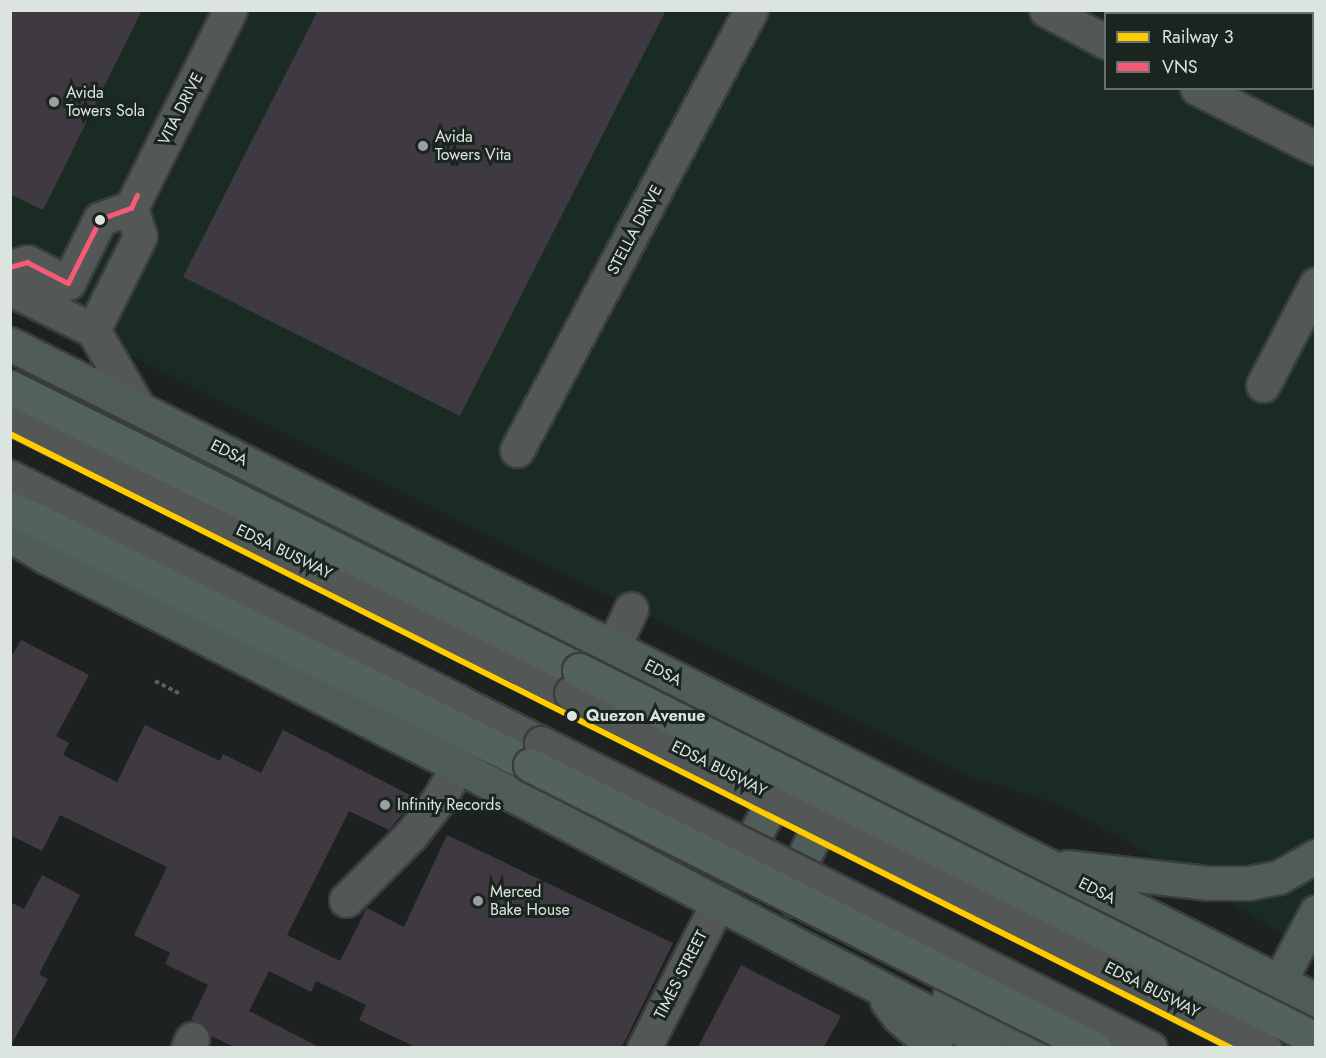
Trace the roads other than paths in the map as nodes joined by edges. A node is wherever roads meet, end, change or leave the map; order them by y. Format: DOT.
graph roads {
  1 [pos="230,10"];
  2 [pos="751,10"];
  3 [pos="1046,10"];
  4 [pos="1104,41"];
  5 [pos="1201,90"];
  6 [pos="1316,148"];
  7 [pos="131,208"];
  8 [pos="10,267"];
  9 [pos="10,282"];
  10 [pos="1316,284"];
  11 [pos="93,330"];
  12 [pos="10,344"];
  13 [pos="1263,385"];
  14 [pos="10,387"];
  15 [pos="138,407"];
  16 [pos="10,417"];
  17 [pos="517,450"];
  18 [pos="10,477"];
  19 [pos="10,509"];
  20 [pos="10,535"];
  21 [pos="631,609"];
  22 [pos="613,647"];
  23 [pos="575,682"];
  24 [pos="779,732"];
  25 [pos="536,754"];
  26 [pos="458,766"];
  27 [pos="892,789"];
  28 [pos="1316,856"];
  29 [pos="1044,864"];
  30 [pos="346,900"];
  31 [pos="718,903"];
  32 [pos="1316,912"];
  33 [pos="807,950"];
  34 [pos="1279,982"];
  35 [pos="873,984"];
  36 [pos="1315,1000"];
  37 [pos="1316,1039"];
  38 [pos="644,1047"];
  39 [pos="936,1047"];
  40 [pos="998,1047"];
  41 [pos="1051,1047"];
  42 [pos="1094,1047"];
  43 [pos="1150,1047"];
  44 [pos="1245,1047"];
  45 [pos="1264,1047"];
  46 [pos="1291,1047"];
  1 -- 7 [label="street, VITA DRIVE"];
  2 -- 17 [label="street, STELLA DRIVE"];
  3 -- 4 [label="street"];
  5 -- 6 [label="street"];
  7 -- 8 [label="street"];
  7 -- 11 [label="street"];
  9 -- 11 [label="street"];
  10 -- 13 [label="street"];
  11 -- 15 [label="street"];
  12 -- 15 [label="main road, EDSA"];
  14 -- 23 [label="highway"];
  15 -- 22 [label="main road, EDSA"];
  16 -- 23 [label="street, EDSA BUSWAY"];
  18 -- 25 [label="street"];
  19 -- 25 [label="highway"];
  20 -- 26 [label="main road"];
  21 -- 22 [label="street"];
  22 -- 24 [label="main road, EDSA"];
  23 -- 37 [label="highway, bridge"];
  23 -- 45 [label="street, EDSA BUSWAY, bridge"];
  24 -- 27 [label="main road, EDSA"];
  24 -- 31 [label="main road"];
  25 -- 42 [label="highway, bridge"];
  25 -- 43 [label="street, bridge"];
  26 -- 30 [label="street"];
  26 -- 31 [label="main road"];
  27 -- 29 [label="main road, EDSA"];
  27 -- 33 [label="main road"];
  28 -- 29 [label="main road"];
  29 -- 34 [label="main road, EDSA"];
  31 -- 33 [label="main road"];
  31 -- 38 [label="street, TIMES STREET"];
  32 -- 34 [label="main road"];
  33 -- 35 [label="main road"];
  34 -- 36 [label="main road, EDSA"];
  34 -- 44 [label="main road"];
  35 -- 39 [label="main road"];
  35 -- 40 [label="main road"];
  35 -- 41 [label="main road"];
  36 -- 46 [label="main road"];
}
